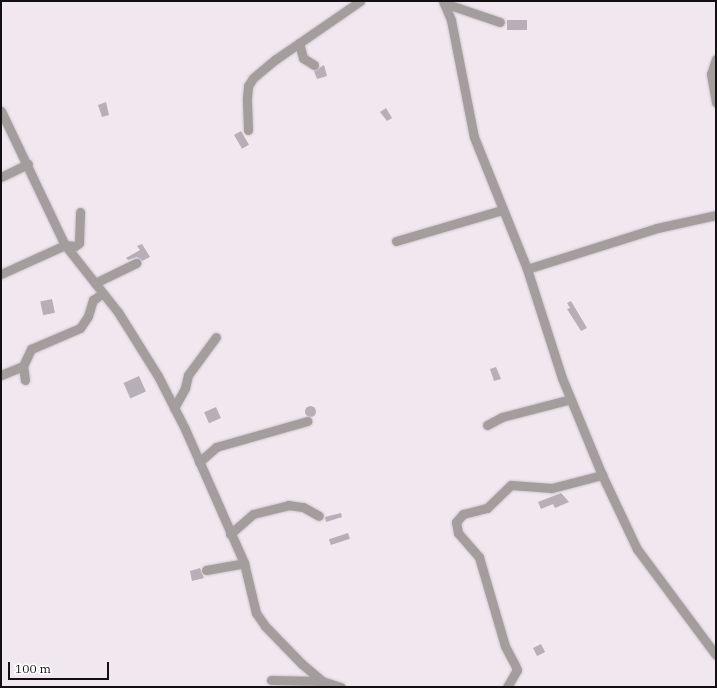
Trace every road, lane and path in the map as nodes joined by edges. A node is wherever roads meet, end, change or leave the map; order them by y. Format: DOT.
graph roads {
  1 [pos="360,1"];
  2 [pos="443,2"];
  3 [pos="500,22"];
  4 [pos="299,43"];
  5 [pos="716,59"];
  6 [pos="314,65"];
  7 [pos="716,103"];
  8 [pos="1,111"];
  9 [pos="248,130"];
  10 [pos="28,164"];
  11 [pos="1,176"];
  12 [pos="502,210"];
  13 [pos="80,212"];
  14 [pos="716,214"];
  15 [pos="396,241"];
  16 [pos="65,245"];
  17 [pos="136,263"];
  18 [pos="527,269"];
  19 [pos="1,274"];
  20 [pos="95,283"];
  21 [pos="103,293"];
  22 [pos="216,337"];
  23 [pos="23,366"];
  24 [pos="1,375"];
  25 [pos="25,380"];
  26 [pos="571,398"];
  27 [pos="174,408"];
  28 [pos="307,421"];
  29 [pos="487,425"];
  30 [pos="199,462"];
  31 [pos="602,475"];
  32 [pos="319,516"];
  33 [pos="230,534"];
  34 [pos="244,563"];
  35 [pos="206,570"];
  36 [pos="716,655"];
  37 [pos="270,680"];
  38 [pos="325,684"];
  39 [pos="341,687"];
  40 [pos="508,687"];
  1 -- 4 [label="street"];
  2 -- 3 [label="street"];
  2 -- 12 [label="street"];
  4 -- 6 [label="street"];
  4 -- 9 [label="street"];
  5 -- 7 [label="street"];
  8 -- 10 [label="street"];
  10 -- 11 [label="street"];
  10 -- 16 [label="street"];
  12 -- 15 [label="street"];
  12 -- 18 [label="street"];
  13 -- 16 [label="street"];
  14 -- 18 [label="street"];
  16 -- 19 [label="street"];
  16 -- 20 [label="street"];
  17 -- 20 [label="street"];
  18 -- 26 [label="street"];
  20 -- 21 [label="street"];
  21 -- 23 [label="street"];
  21 -- 27 [label="street"];
  22 -- 27 [label="street"];
  23 -- 24 [label="street"];
  23 -- 25 [label="street"];
  26 -- 29 [label="street"];
  26 -- 31 [label="street"];
  27 -- 30 [label="street"];
  28 -- 30 [label="street"];
  30 -- 33 [label="street"];
  31 -- 36 [label="street"];
  31 -- 40 [label="street"];
  32 -- 33 [label="street"];
  33 -- 34 [label="street"];
  34 -- 35 [label="street"];
  34 -- 38 [label="street"];
  37 -- 38 [label="street"];
  38 -- 39 [label="street"];
}
